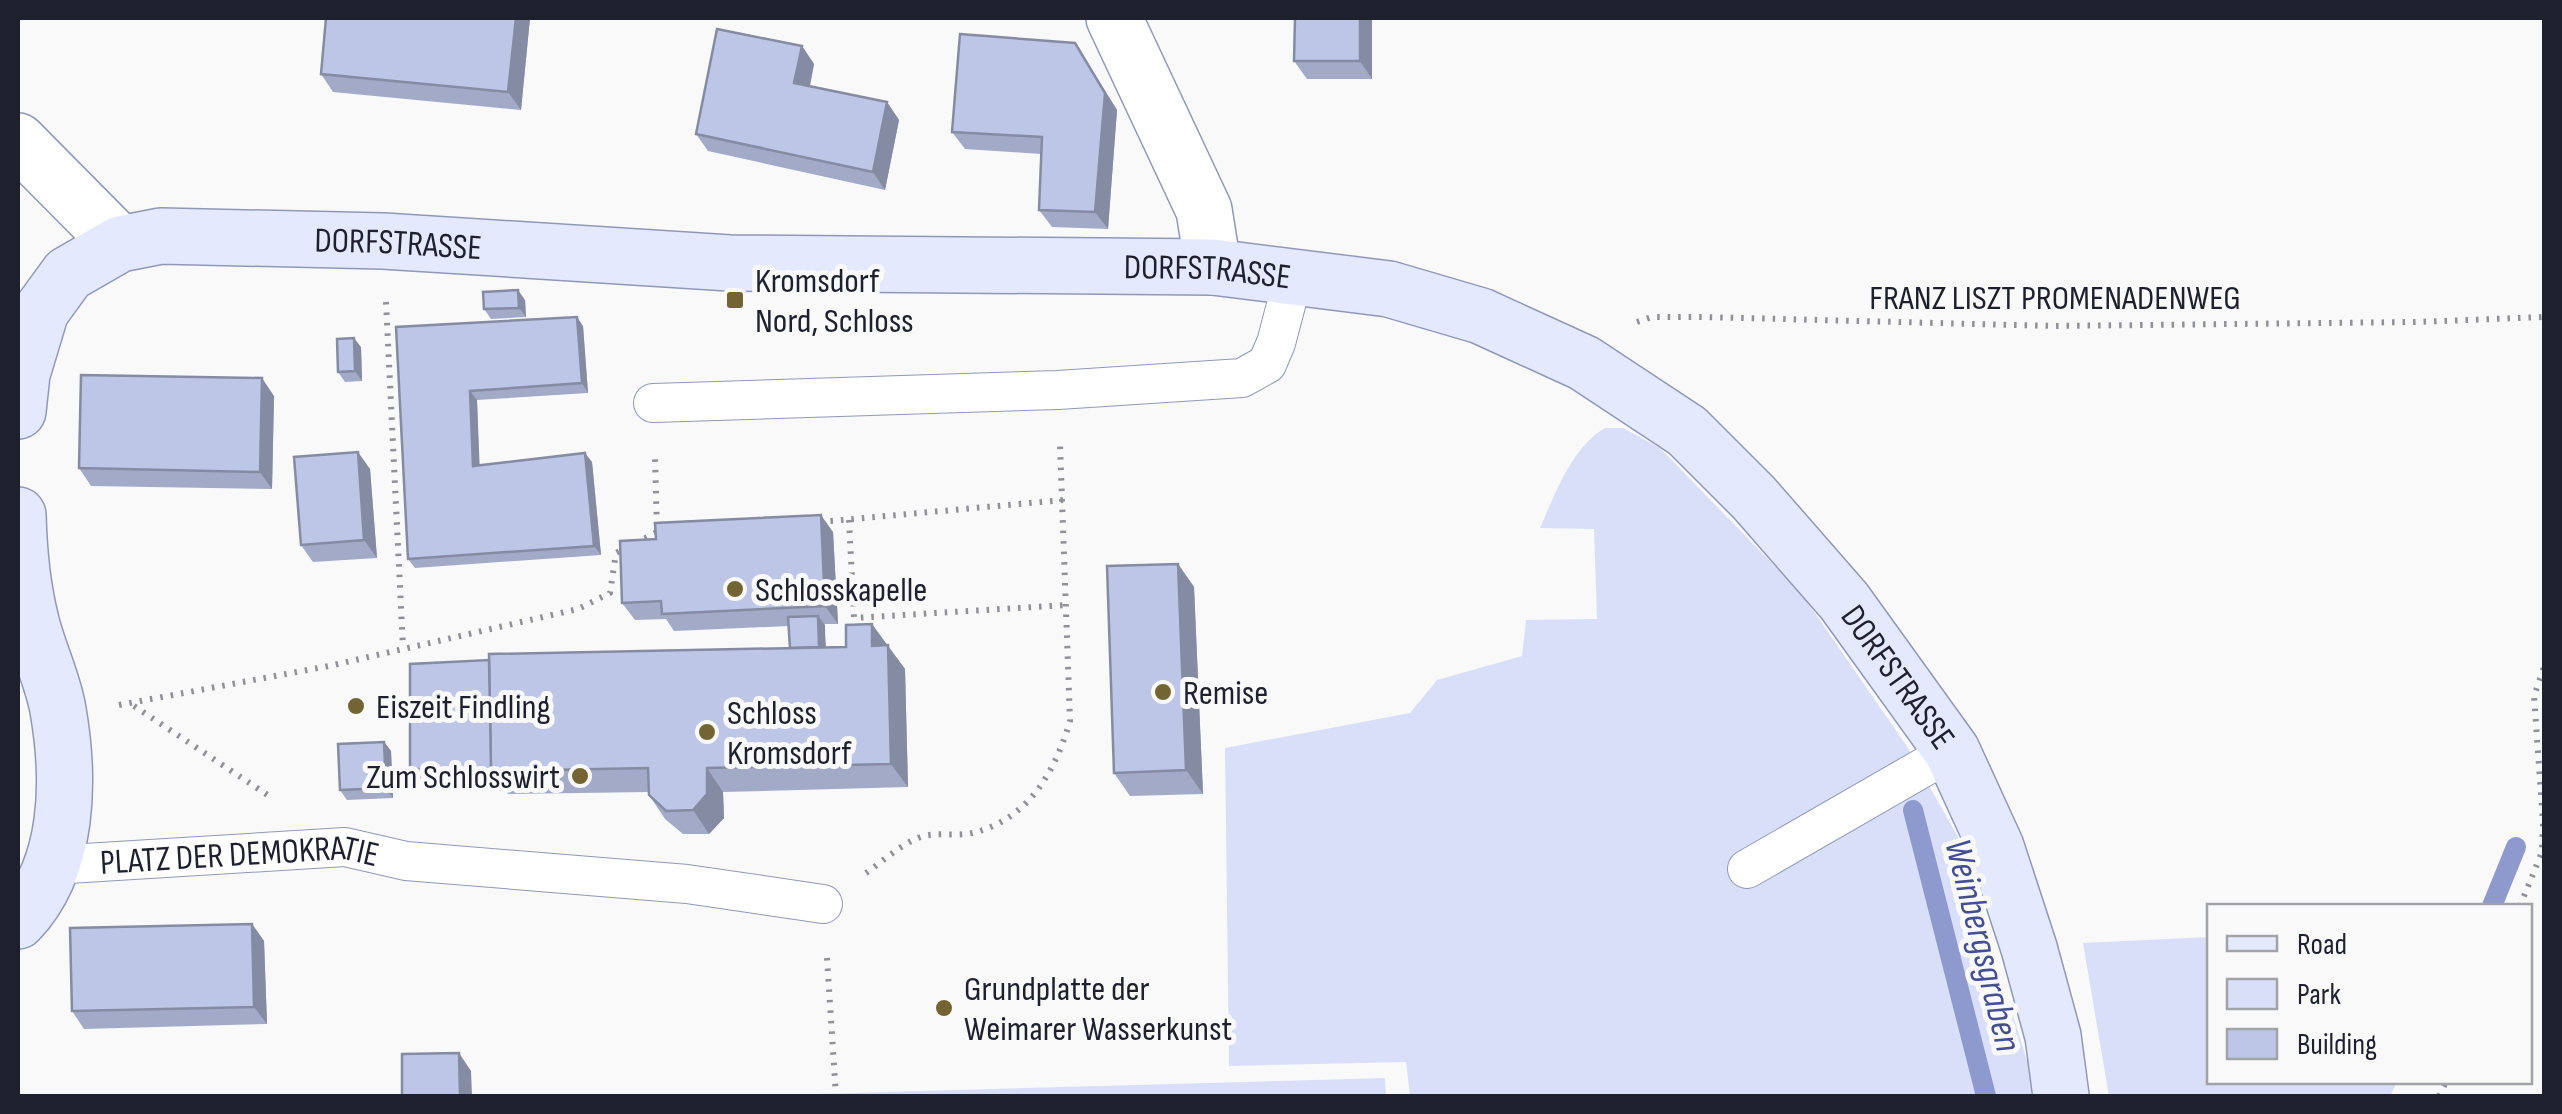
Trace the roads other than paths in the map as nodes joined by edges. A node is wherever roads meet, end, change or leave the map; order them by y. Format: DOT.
graph roads {
  1 [pos="1114,18"];
  2 [pos="18,141"];
  3 [pos="120,244"];
  4 [pos="1213,267"];
  5 [pos="1294,275"];
  6 [pos="653,403"];
  7 [pos="18,412"];
  8 [pos="18,549"];
  9 [pos="1952,751"];
  10 [pos="52,865"];
  11 [pos="1747,869"];
  12 [pos="823,904"];
  13 [pos="18,921"];
  14 [pos="2061,1096"];
  1 -- 4 [label="street"];
  2 -- 3 [label="street"];
  3 -- 4 [label="street, DORFSTRASSE"];
  3 -- 7 [label="street, DORFSTRASSE"];
  4 -- 5 [label="street, DORFSTRASSE"];
  5 -- 6 [label="lane"];
  5 -- 9 [label="street, DORFSTRASSE"];
  8 -- 10 [label="street"];
  9 -- 11 [label="lane"];
  9 -- 14 [label="street, DORFSTRASSE"];
  10 -- 12 [label="lane, PLATZ DER DEMOKRATIE"];
  10 -- 13 [label="street"];
}
